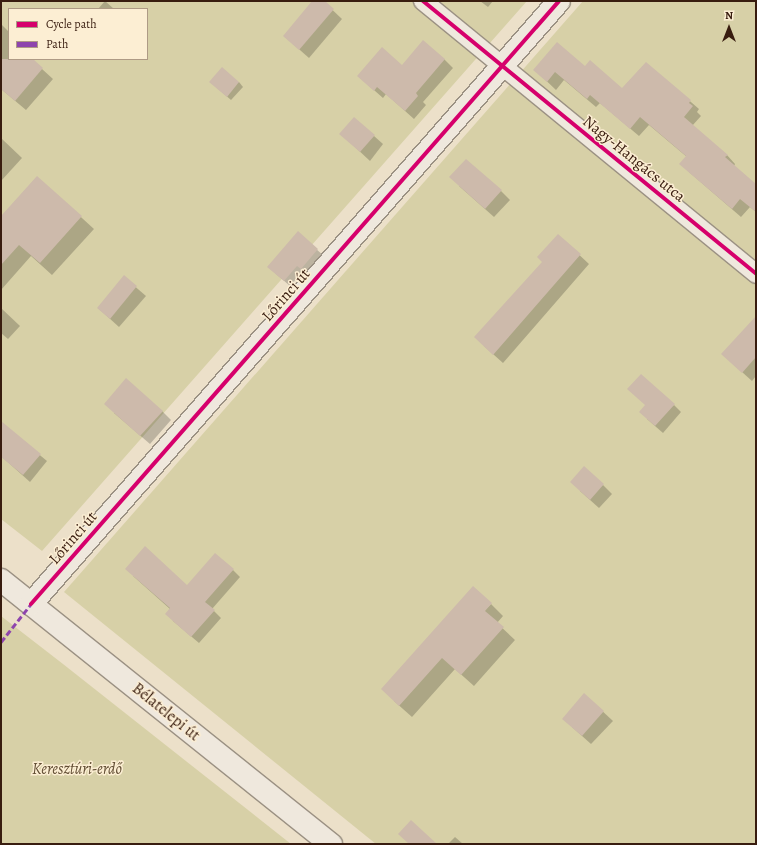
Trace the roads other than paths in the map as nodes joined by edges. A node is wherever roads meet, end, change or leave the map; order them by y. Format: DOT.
graph roads {
  1 [pos="423,1"];
  2 [pos="559,1"];
  3 [pos="502,67"];
  4 [pos="756,274"];
  5 [pos="1,580"];
  6 [pos="31,604"];
  7 [pos="331,844"];
  1 -- 3 [label="street, Nagy-Hangács utca"];
  2 -- 3 [label="street, Lőrinci út"];
  3 -- 4 [label="street, Nagy-Hangács utca"];
  3 -- 6 [label="street, Lőrinci út"];
  5 -- 6 [label="street, Bélatelepi út"];
  6 -- 7 [label="street, Bélatelepi út"];
}
